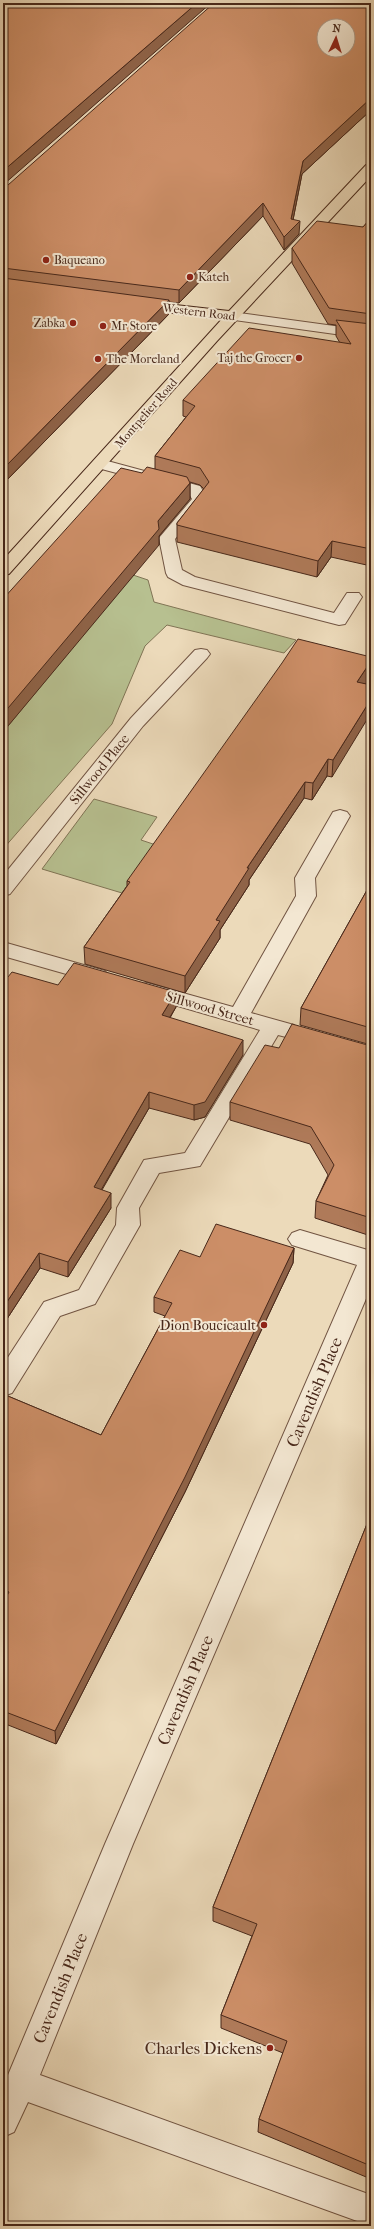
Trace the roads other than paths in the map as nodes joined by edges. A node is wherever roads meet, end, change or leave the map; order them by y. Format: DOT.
graph roads {
  1 [pos="370,170"];
  2 [pos="126,303"];
  3 [pos="232,316"];
  4 [pos="371,335"];
  5 [pos="100,464"];
  6 [pos="3,570"];
  7 [pos="353,597"];
  8 [pos="201,654"];
  9 [pos="340,816"];
  10 [pos="3,889"];
  11 [pos="3,949"];
  12 [pos="239,1016"];
  13 [pos="273,1026"];
  14 [pos="303,1035"];
  15 [pos="300,1239"];
  16 [pos="371,1260"];
  17 [pos="3,1386"];
  18 [pos="21,2084"];
  19 [pos="3,2121"];
  20 [pos="371,2211"];
  1 -- 3 [label="main road, Montpelier Road"];
  2 -- 3 [label="main road, Western Road"];
  3 -- 4 [label="street, Western Road"];
  3 -- 5 [label="main road, Montpelier Road"];
  5 -- 6 [label="main road, Montpelier Road"];
  5 -- 7 [label="street"];
  8 -- 10 [label="street, Sillwood Place"];
  9 -- 12 [label="street"];
  11 -- 12 [label="street, Sillwood Street"];
  12 -- 13 [label="street, Sillwood Street"];
  13 -- 14 [label="street, Sillwood Street"];
  13 -- 17 [label="street"];
  15 -- 16 [label="street, Cavendish Place"];
  16 -- 18 [label="street, Cavendish Place"];
  18 -- 19 [label="street, Cavendish Place"];
  18 -- 20 [label="street"];
}
